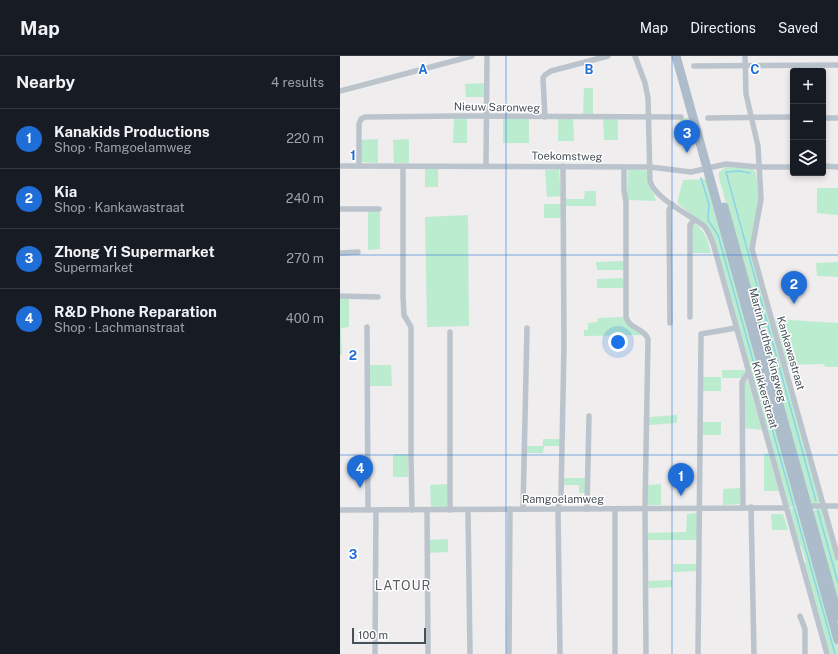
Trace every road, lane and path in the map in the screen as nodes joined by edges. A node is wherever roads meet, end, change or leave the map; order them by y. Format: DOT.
graph roads {
  1 [pos="472,56"];
  2 [pos="487,56"];
  3 [pos="608,56"];
  4 [pos="635,56"];
  5 [pos="676,56"];
  6 [pos="682,56"];
  7 [pos="745,56"];
  8 [pos="745,65"];
  9 [pos="838,65"];
  10 [pos="694,66"];
  11 [pos="340,90"];
  12 [pos="487,117"];
  13 [pos="545,117"];
  14 [pos="649,117"];
  15 [pos="681,117"];
  16 [pos="752,117"];
  17 [pos="708,118"];
  18 [pos="790,118"];
  19 [pos="826,118"];
  20 [pos="838,118"];
  21 [pos="486,165"];
  22 [pos="340,166"];
  23 [pos="359,166"];
  24 [pos="403,166"];
  25 [pos="563,166"];
  26 [pos="826,166"];
  27 [pos="838,166"];
  28 [pos="624,167"];
  29 [pos="650,167"];
  30 [pos="710,167"];
  31 [pos="758,167"];
  32 [pos="790,167"];
  33 [pos="672,204"];
  34 [pos="340,209"];
  35 [pos="379,210"];
  36 [pos="694,220"];
  37 [pos="358,252"];
  38 [pos="340,253"];
  39 [pos="340,296"];
  40 [pos="378,297"];
  41 [pos="690,318"];
  42 [pos="670,323"];
  43 [pos="367,327"];
  44 [pos="527,328"];
  45 [pos="736,328"];
  46 [pos="450,332"];
  47 [pos="748,373"];
  48 [pos="589,416"];
  49 [pos="804,506"];
  50 [pos="824,506"];
  51 [pos="838,506"];
  52 [pos="743,507"];
  53 [pos="751,507"];
  54 [pos="587,508"];
  55 [pos="645,508"];
  56 [pos="699,508"];
  57 [pos="785,508"];
  58 [pos="510,509"];
  59 [pos="523,509"];
  60 [pos="558,509"];
  61 [pos="615,509"];
  62 [pos="340,510"];
  63 [pos="368,510"];
  64 [pos="376,510"];
  65 [pos="412,510"];
  66 [pos="427,510"];
  67 [pos="450,510"];
  68 [pos="468,510"];
  69 [pos="838,558"];
  70 [pos="800,616"];
  71 [pos="838,616"];
  72 [pos="838,640"];
  73 [pos="375,654"];
  74 [pos="428,654"];
  75 [pos="470,654"];
  76 [pos="509,654"];
  77 [pos="560,654"];
  78 [pos="615,654"];
  79 [pos="646,654"];
  80 [pos="698,654"];
  81 [pos="754,654"];
  82 [pos="805,654"];
  83 [pos="827,654"];
  1 -- 11 [label="street"];
  2 -- 12 [label="street"];
  3 -- 13 [label="street"];
  4 -- 14 [label="street, Knikkerstraat"];
  5 -- 30 [label="main road, Martin Luther Kingweg"];
  6 -- 30 [label="main road, Martin Luther Kingweg"];
  7 -- 8 [label="street, Kankawastraat"];
  8 -- 9 [label="street"];
  8 -- 10 [label="street"];
  8 -- 16 [label="street, Kankawastraat"];
  12 -- 13 [label="street, Nieuw Saronweg"];
  12 -- 21 [label="street"];
  12 -- 23 [label="street, Nieuw Saronweg"];
  13 -- 14 [label="street, Nieuw Saronweg"];
  14 -- 15 [label="street, Nieuw Saronweg"];
  14 -- 29 [label="street, Knikkerstraat"];
  16 -- 17 [label="street"];
  16 -- 18 [label="street"];
  16 -- 31 [label="street, Kankawastraat"];
  19 -- 20 [label="street"];
  21 -- 24 [label="street, Toekomstweg"];
  21 -- 25 [label="street, Toekomstweg"];
  22 -- 23 [label="street, Toekomstweg"];
  23 -- 24 [label="street, Toekomstweg"];
  24 -- 65 [label="street"];
  25 -- 28 [label="street, Toekomstweg"];
  25 -- 60 [label="street"];
  26 -- 27 [label="street"];
  28 -- 29 [label="street, Toekomstweg"];
  28 -- 55 [label="street"];
  29 -- 30 [label="street, Toekomstweg"];
  29 -- 33 [label="street, Knikkerstraat"];
  30 -- 31 [label="street, Toekomstweg"];
  30 -- 49 [label="main road, Martin Luther Kingweg"];
  31 -- 32 [label="street, Toekomstweg"];
  31 -- 50 [label="street, Kankawastraat"];
  33 -- 36 [label="street, Knikkerstraat"];
  33 -- 42 [label="street"];
  34 -- 35 [label="street"];
  36 -- 41 [label="street"];
  36 -- 45 [label="street, Knikkerstraat"];
  37 -- 38 [label="street"];
  39 -- 40 [label="street"];
  43 -- 63 [label="street"];
  44 -- 59 [label="street"];
  45 -- 47 [label="street, Knikkerstraat"];
  45 -- 56 [label="street"];
  46 -- 67 [label="street"];
  47 -- 52 [label="street"];
  47 -- 57 [label="street, Knikkerstraat"];
  48 -- 54 [label="street"];
  49 -- 50 [label="street"];
  49 -- 71 [label="main road, Martin Luther Kingweg"];
  49 -- 72 [label="main road, Martin Luther Kingweg"];
  50 -- 51 [label="street"];
  50 -- 69 [label="street, Kankawastraat"];
  52 -- 53 [label="street, Ramgoelamweg"];
  52 -- 56 [label="street, Ramgoelamweg"];
  53 -- 57 [label="street, Ramgoelamweg"];
  53 -- 81 [label="street"];
  54 -- 60 [label="street, Ramgoelamweg"];
  54 -- 61 [label="street, Ramgoelamweg"];
  55 -- 56 [label="street, Ramgoelamweg"];
  55 -- 61 [label="street, Ramgoelamweg"];
  55 -- 79 [label="street"];
  56 -- 80 [label="street"];
  57 -- 83 [label="street, Knikkerstraat"];
  58 -- 59 [label="street, Ramgoelamweg"];
  58 -- 68 [label="street, Ramgoelamweg"];
  58 -- 76 [label="street"];
  59 -- 60 [label="street, Ramgoelamweg"];
  60 -- 77 [label="street"];
  61 -- 78 [label="street"];
  62 -- 63 [label="street, Ramgoelamweg"];
  63 -- 64 [label="street, Ramgoelamweg"];
  64 -- 65 [label="street, Ramgoelamweg"];
  64 -- 73 [label="street"];
  65 -- 66 [label="street, Ramgoelamweg"];
  66 -- 67 [label="street, Ramgoelamweg"];
  66 -- 74 [label="street"];
  67 -- 68 [label="street, Ramgoelamweg"];
  68 -- 75 [label="street"];
  70 -- 82 [label="street"];
}
